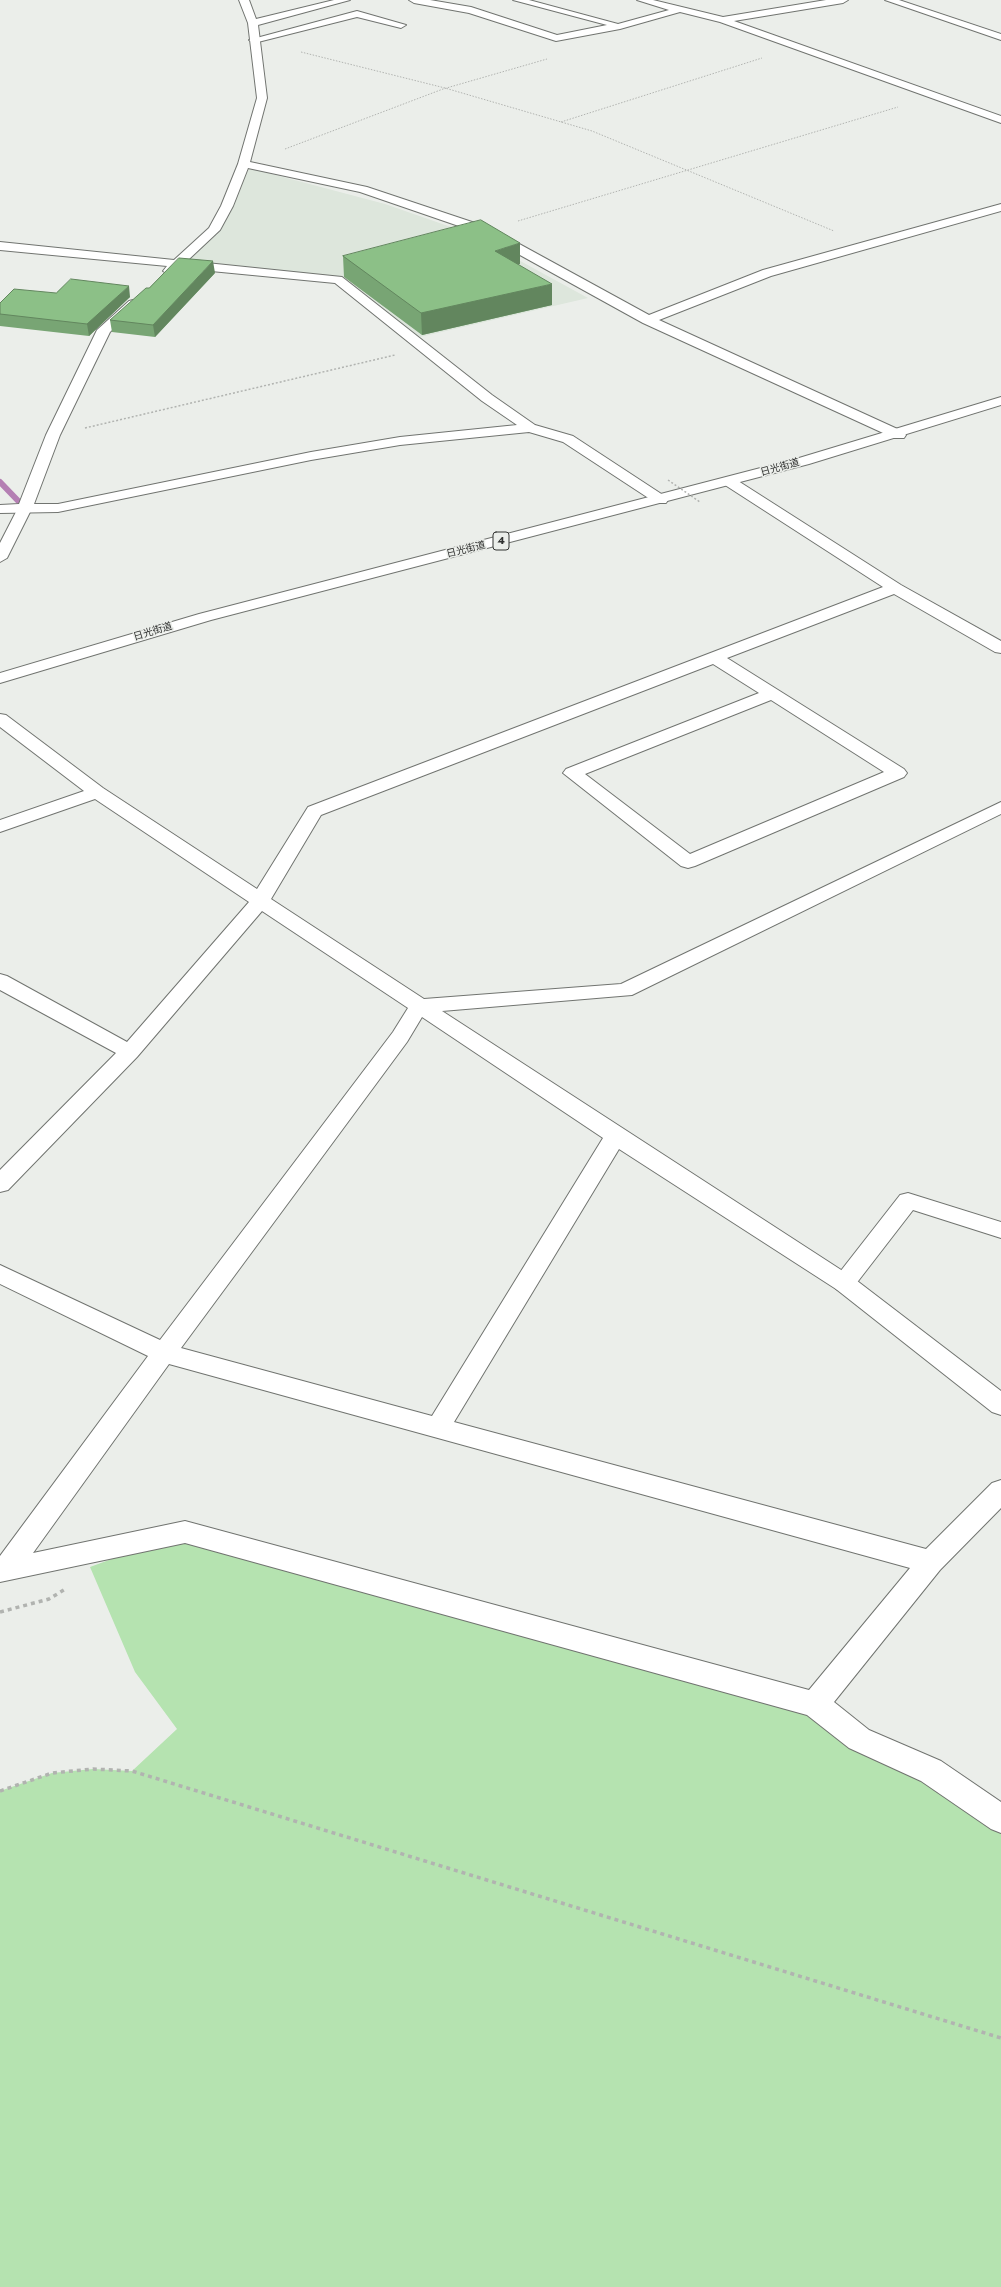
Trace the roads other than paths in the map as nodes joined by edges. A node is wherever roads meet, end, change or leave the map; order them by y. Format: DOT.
graph roads {
  1 [pos="244,0"];
  2 [pos="288,0"];
  3 [pos="345,0"];
  4 [pos="414,0"];
  5 [pos="518,0"];
  6 [pos="642,0"];
  7 [pos="843,0"];
  8 [pos="890,0"];
  9 [pos="483,5"];
  10 [pos="681,9"];
  11 [pos="471,10"];
  12 [pos="294,14"];
  13 [pos="723,20"];
  14 [pos="253,23"];
  15 [pos="401,25"];
  16 [pos="620,26"];
  17 [pos="1001,37"];
  18 [pos="254,40"];
  19 [pos="1001,120"];
  20 [pos="244,164"];
  21 [pos="1001,207"];
  22 [pos="0,246"];
  23 [pos="176,264"];
  24 [pos="160,280"];
  25 [pos="143,295"];
  26 [pos="648,320"];
  27 [pos="1001,401"];
  28 [pos="530,428"];
  29 [pos="899,435"];
  30 [pos="730,482"];
  31 [pos="661,500"];
  32 [pos="24,508"];
  33 [pos="0,509"];
  34 [pos="0,558"];
  35 [pos="895,588"];
  36 [pos="1001,648"];
  37 [pos="714,657"];
  38 [pos="0,678"];
  39 [pos="771,694"];
  40 [pos="0,719"];
  41 [pos="97,792"];
  42 [pos="1001,807"];
  43 [pos="0,826"];
  44 [pos="260,901"];
  45 [pos="0,981"];
  46 [pos="419,1006"];
  47 [pos="130,1052"];
  48 [pos="616,1136"];
  49 [pos="0,1184"];
  50 [pos="1001,1230"];
  51 [pos="0,1274"];
  52 [pos="844,1283"];
  53 [pos="164,1353"];
  54 [pos="1001,1406"];
  55 [pos="438,1427"];
  56 [pos="1001,1491"];
  57 [pos="931,1562"];
  58 [pos="2,1570"];
  59 [pos="815,1704"];
  60 [pos="1001,1819"];
  1 -- 14 [label="main road"];
  2 -- 12 [label="main road"];
  3 -- 12 [label="main road"];
  4 -- 11 [label="main road"];
  5 -- 16 [label="main road"];
  6 -- 10 [label="main road"];
  7 -- 13 [label="main road"];
  8 -- 17 [label="main road"];
  9 -- 11 [label="main road"];
  10 -- 13 [label="main road"];
  10 -- 16 [label="main road"];
  11 -- 16 [label="main road"];
  12 -- 14 [label="main road"];
  13 -- 19 [label="main road"];
  14 -- 18 [label="main road"];
  15 -- 18 [label="lane"];
  18 -- 20 [label="main road"];
  20 -- 23 [label="main road"];
  20 -- 26 [label="main road"];
  21 -- 26 [label="main road"];
  22 -- 23 [label="main road"];
  23 -- 24 [label="main road"];
  23 -- 28 [label="main road"];
  25 -- 32 [label="main road"];
  26 -- 29 [label="main road"];
  27 -- 29 [label="main road, 日光街道 / 4"];
  28 -- 31 [label="main road"];
  28 -- 32 [label="main road"];
  29 -- 30 [label="main road, 日光街道 / 4"];
  30 -- 31 [label="main road, 日光街道 / 4"];
  30 -- 35 [label="main road"];
  31 -- 38 [label="main road, 日光街道 / 4"];
  32 -- 33 [label="main road"];
  32 -- 34 [label="lane"];
  35 -- 36 [label="main road"];
  35 -- 37 [label="main road"];
  37 -- 39 [label="main road"];
  37 -- 44 [label="main road"];
  39 -- 39 [label="main road"];
  40 -- 41 [label="main road"];
  41 -- 43 [label="main road"];
  41 -- 44 [label="main road"];
  42 -- 46 [label="main road"];
  44 -- 46 [label="main road"];
  44 -- 47 [label="main road"];
  45 -- 47 [label="main road"];
  46 -- 48 [label="main road"];
  46 -- 53 [label="main road"];
  47 -- 49 [label="main road"];
  48 -- 52 [label="main road"];
  48 -- 55 [label="main road"];
  50 -- 52 [label="lane"];
  51 -- 53 [label="main road"];
  52 -- 54 [label="main road"];
  53 -- 55 [label="main road"];
  53 -- 58 [label="main road"];
  55 -- 57 [label="main road"];
  56 -- 57 [label="main road"];
  57 -- 59 [label="main road"];
  58 -- 59 [label="main road"];
  59 -- 60 [label="main road"];
}
